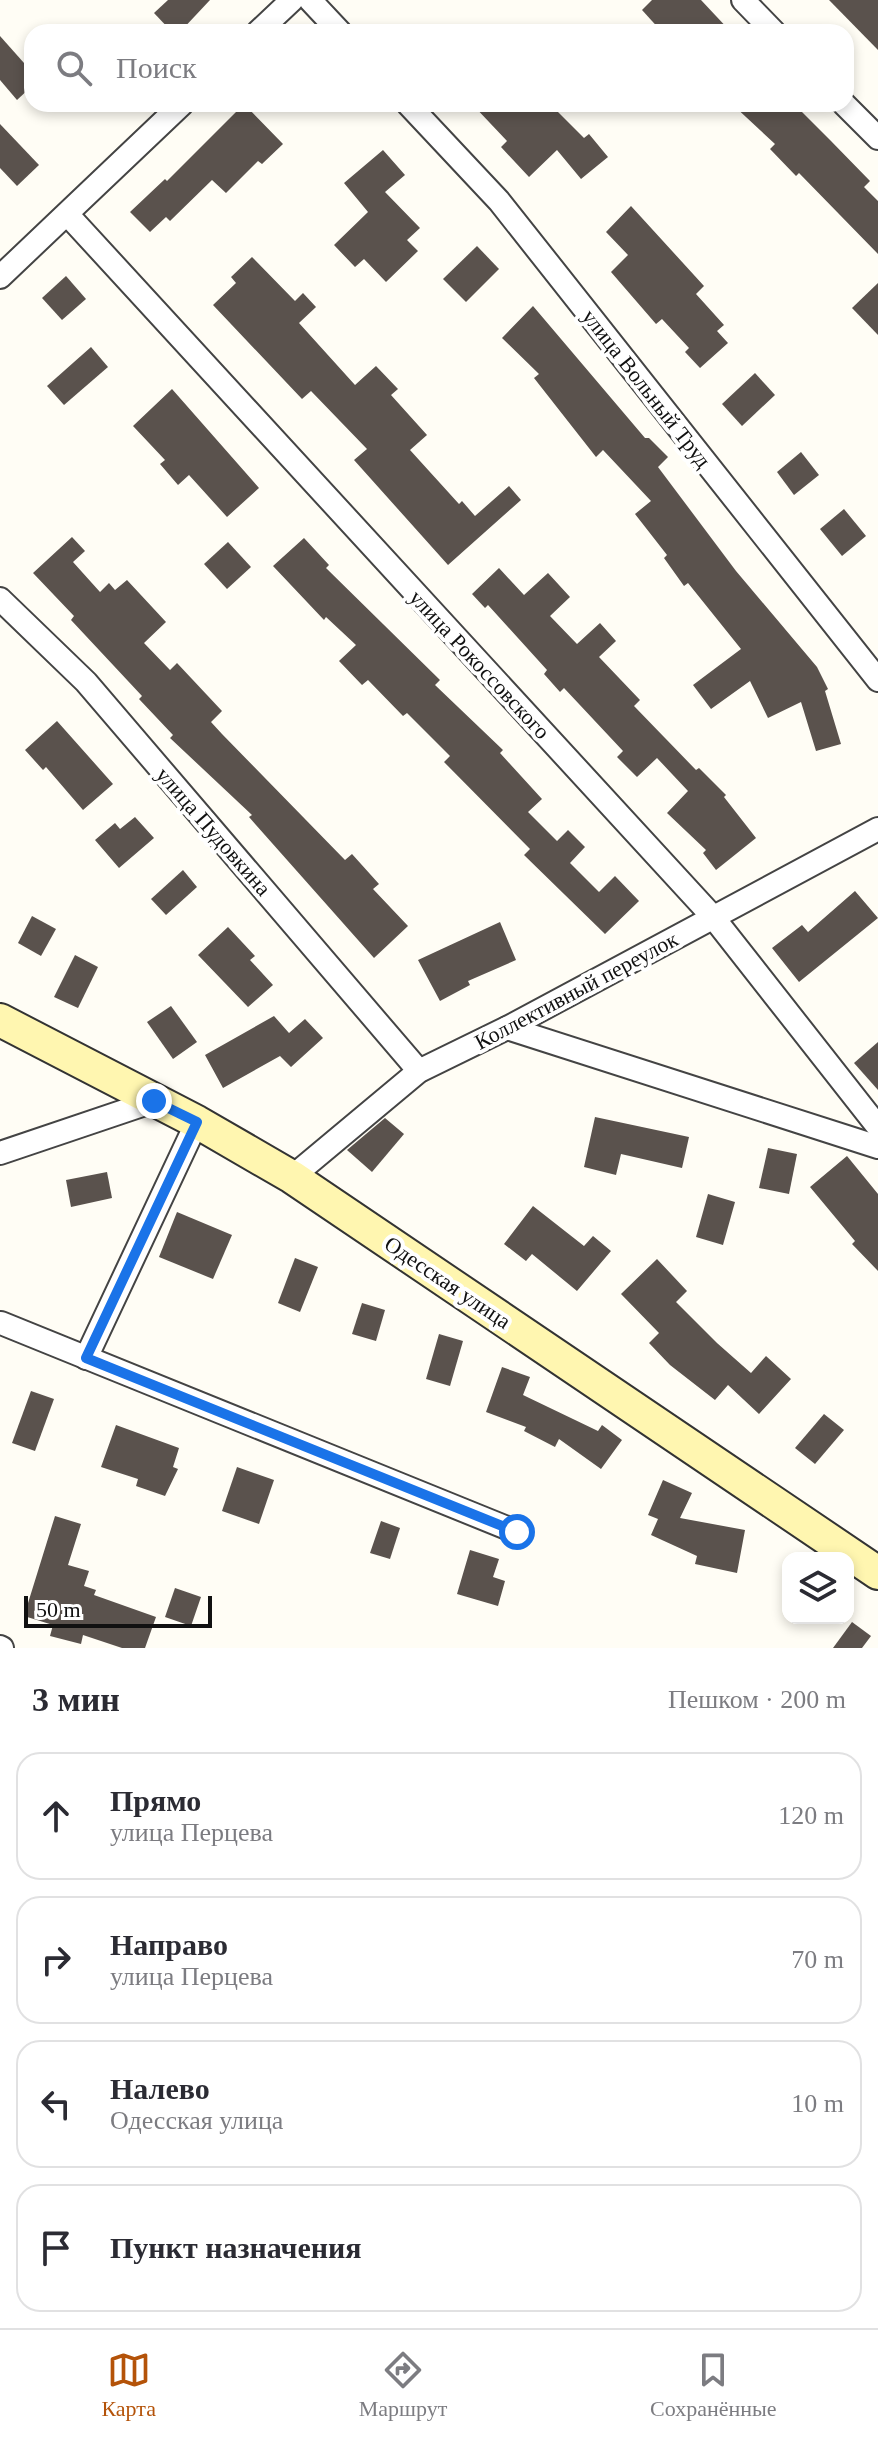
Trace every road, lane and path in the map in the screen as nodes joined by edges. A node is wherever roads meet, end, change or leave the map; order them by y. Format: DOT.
graph roads {
  1 [pos="292,0"];
  2 [pos="310,0"];
  3 [pos="743,0"];
  4 [pos="266,24"];
  5 [pos="332,24"];
  6 [pos="766,24"];
  7 [pos="174,112"];
  8 [pos="416,112"];
  9 [pos="852,112"];
  10 [pos="878,138"];
  11 [pos="67,214"];
  12 [pos="0,277"];
  13 [pos="0,599"];
  14 [pos="878,680"];
  15 [pos="878,829"];
  16 [pos="713,917"];
  17 [pos="0,1020"];
  18 [pos="507,1028"];
  19 [pos="419,1071"];
  20 [pos="154,1101"];
  21 [pos="197,1122"];
  22 [pos="878,1127"];
  23 [pos="878,1147"];
  24 [pos="0,1153"];
  25 [pos="292,1177"];
  26 [pos="1,1323"];
  27 [pos="86,1358"];
  28 [pos="517,1532"];
  29 [pos="878,1573"];
  1 -- 4 [label="street"];
  2 -- 5 [label="street"];
  3 -- 6 [label="street"];
  7 -- 11 [label="street"];
  8 -- 14 [label="street, улица Вольный Труд"];
  9 -- 10 [label="street"];
  11 -- 12 [label="street"];
  11 -- 16 [label="street, улица Рокоссовского"];
  13 -- 19 [label="street, улица Пудовкина"];
  15 -- 16 [label="street, Коллективный переулок"];
  16 -- 18 [label="street, Коллективный переулок"];
  16 -- 22 [label="street, улица Рокоссовского"];
  17 -- 20 [label="main road, Одесская улица"];
  18 -- 19 [label="street, Коллективный переулок"];
  18 -- 23 [label="street"];
  19 -- 25 [label="street, Коллективный переулок"];
  20 -- 21 [label="main road, Одесская улица"];
  20 -- 24 [label="street"];
  21 -- 25 [label="main road, Одесская улица"];
  21 -- 27 [label="street"];
  25 -- 29 [label="main road, Одесская улица"];
  26 -- 27 [label="street"];
  27 -- 28 [label="street"];
}
